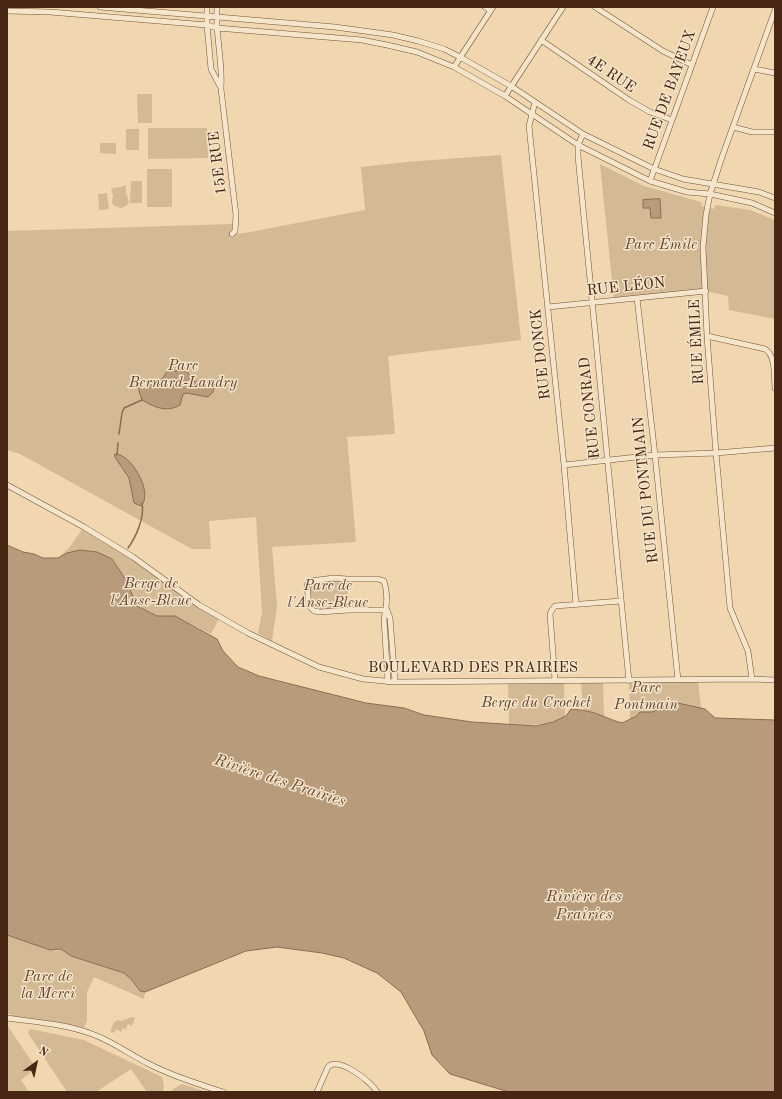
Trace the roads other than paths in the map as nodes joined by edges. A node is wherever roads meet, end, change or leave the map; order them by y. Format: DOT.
graph roads {
  1 [pos="100,7"];
  2 [pos="207,7"];
  3 [pos="217,7"];
  4 [pos="485,7"];
  5 [pos="563,7"];
  6 [pos="595,7"];
  7 [pos="713,7"];
  8 [pos="492,9"];
  9 [pos="50,10"];
  10 [pos="775,10"];
  11 [pos="7,11"];
  12 [pos="207,16"];
  13 [pos="216,17"];
  14 [pos="774,17"];
  15 [pos="207,25"];
  16 [pos="216,28"];
  17 [pos="541,40"];
  18 [pos="460,57"];
  19 [pos="692,64"];
  20 [pos="454,67"];
  21 [pos="754,69"];
  22 [pos="775,73"];
  23 [pos="512,86"];
  24 [pos="221,89"];
  25 [pos="505,96"];
  26 [pos="535,102"];
  27 [pos="531,113"];
  28 [pos="672,120"];
  29 [pos="733,127"];
  30 [pos="775,132"];
  31 [pos="583,134"];
  32 [pos="578,145"];
  33 [pos="654,169"];
  34 [pos="650,181"];
  35 [pos="714,185"];
  36 [pos="710,194"];
  37 [pos="775,198"];
  38 [pos="775,213"];
  39 [pos="232,234"];
  40 [pos="706,291"];
  41 [pos="637,298"];
  42 [pos="592,302"];
  43 [pos="548,307"];
  44 [pos="708,336"];
  45 [pos="775,388"];
  46 [pos="775,448"];
  47 [pos="716,453"];
  48 [pos="655,456"];
  49 [pos="608,461"];
  50 [pos="564,465"];
  51 [pos="7,485"];
  52 [pos="621,601"];
  53 [pos="576,604"];
  54 [pos="387,610"];
  55 [pos="752,679"];
  56 [pos="555,680"];
  57 [pos="678,680"];
  58 [pos="775,680"];
  59 [pos="629,681"];
  60 [pos="388,682"];
  61 [pos="395,682"];
  62 [pos="7,1018"];
  63 [pos="223,1092"];
  64 [pos="317,1092"];
  65 [pos="377,1092"];
  1 -- 12 [label="street"];
  2 -- 12 [label="street, 15E RUE"];
  3 -- 13 [label="street, 15E RUE"];
  4 -- 8 [label="street"];
  5 -- 17 [label="street"];
  6 -- 19 [label="street"];
  7 -- 19 [label="street, RUE DE BAYEUX"];
  8 -- 18 [label="street"];
  9 -- 11 [label="street"];
  9 -- 15 [label="street"];
  10 -- 14 [label="street, RUE ÉMILE"];
  12 -- 13 [label="street"];
  12 -- 15 [label="street, 15E RUE"];
  13 -- 16 [label="street, 15E RUE"];
  13 -- 18 [label="street"];
  14 -- 21 [label="street, RUE ÉMILE"];
  15 -- 16 [label="street"];
  15 -- 24 [label="street, 15E RUE"];
  16 -- 20 [label="street"];
  16 -- 24 [label="street, 15E RUE"];
  17 -- 23 [label="street"];
  17 -- 28 [label="street, 4E RUE"];
  18 -- 20 [label="street"];
  18 -- 23 [label="street"];
  19 -- 28 [label="street, RUE DE BAYEUX"];
  20 -- 25 [label="street"];
  21 -- 22 [label="street"];
  21 -- 29 [label="street, RUE ÉMILE"];
  23 -- 25 [label="street"];
  23 -- 26 [label="street"];
  24 -- 39 [label="street, 15E RUE"];
  25 -- 27 [label="street"];
  26 -- 27 [label="street, RUE DONCK"];
  26 -- 31 [label="street"];
  27 -- 32 [label="street"];
  27 -- 43 [label="street, RUE DONCK"];
  28 -- 33 [label="street, RUE DE BAYEUX"];
  29 -- 30 [label="street"];
  29 -- 35 [label="street, RUE ÉMILE"];
  31 -- 32 [label="street, RUE CONRAD"];
  31 -- 33 [label="street"];
  32 -- 34 [label="street"];
  32 -- 42 [label="street, RUE CONRAD"];
  33 -- 34 [label="street, RUE DE BAYEUX"];
  33 -- 35 [label="street"];
  34 -- 36 [label="street"];
  35 -- 36 [label="street, RUE ÉMILE"];
  35 -- 37 [label="street"];
  36 -- 38 [label="street"];
  36 -- 40 [label="street, RUE ÉMILE"];
  40 -- 41 [label="street, RUE LÉON"];
  40 -- 44 [label="street, RUE ÉMILE"];
  41 -- 42 [label="street, RUE LÉON"];
  41 -- 48 [label="street, RUE DU PONTMAIN"];
  42 -- 43 [label="street, RUE LÉON"];
  42 -- 49 [label="street, RUE CONRAD"];
  43 -- 50 [label="street, RUE DONCK"];
  44 -- 45 [label="street"];
  44 -- 47 [label="street, RUE ÉMILE"];
  46 -- 47 [label="street"];
  47 -- 48 [label="street"];
  47 -- 55 [label="street, RUE ÉMILE"];
  48 -- 49 [label="street"];
  48 -- 57 [label="street, RUE DU PONTMAIN"];
  49 -- 50 [label="street"];
  49 -- 52 [label="street, RUE CONRAD"];
  50 -- 53 [label="street, RUE DONCK"];
  51 -- 60 [label="street, BOULEVARD DES PRAIRIES"];
  52 -- 53 [label="street"];
  52 -- 59 [label="street, RUE CONRAD"];
  53 -- 56 [label="street"];
  54 -- 54 [label="street"];
  54 -- 60 [label="street"];
  54 -- 61 [label="street"];
  55 -- 57 [label="street, BOULEVARD DES PRAIRIES"];
  55 -- 58 [label="street, BOULEVARD DES PRAIRIES"];
  56 -- 59 [label="street, BOULEVARD DES PRAIRIES"];
  56 -- 61 [label="street, BOULEVARD DES PRAIRIES"];
  57 -- 59 [label="street, BOULEVARD DES PRAIRIES"];
  60 -- 61 [label="street, BOULEVARD DES PRAIRIES"];
  62 -- 63 [label="street"];
  64 -- 65 [label="street"];
}
